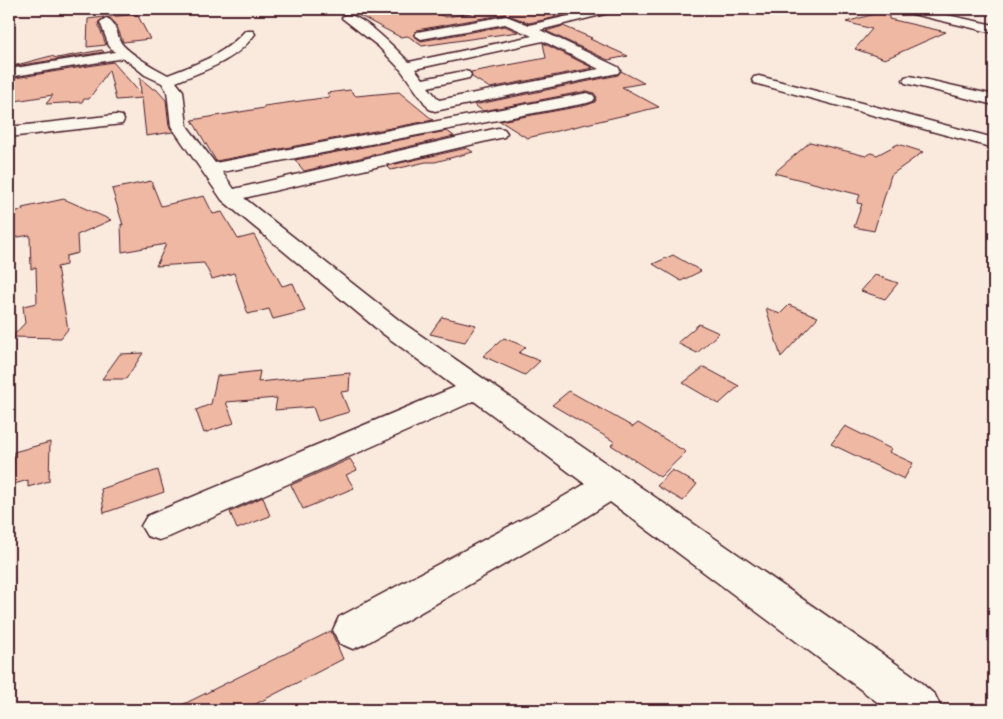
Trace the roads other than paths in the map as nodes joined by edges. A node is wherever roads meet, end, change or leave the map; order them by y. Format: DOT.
graph roads {
  1 [pos="613,9"];
  2 [pos="904,9"];
  3 [pos="348,18"];
  4 [pos="106,22"];
  5 [pos="528,29"];
  6 [pos="994,29"];
  7 [pos="249,34"];
  8 [pos="421,35"];
  9 [pos="544,37"];
  10 [pos="125,54"];
  11 [pos="406,66"];
  12 [pos="9,73"];
  13 [pos="464,75"];
  14 [pos="167,80"];
  15 [pos="759,80"];
  16 [pos="910,80"];
  17 [pos="420,84"];
  18 [pos="587,98"];
  19 [pos="994,100"];
  20 [pos="116,120"];
  21 [pos="9,132"];
  22 [pos="498,133"];
  23 [pos="994,143"];
  24 [pos="210,169"];
  25 [pos="229,196"];
  26 [pos="478,388"];
  27 [pos="612,484"];
  28 [pos="159,526"];
  29 [pos="353,630"];
  30 [pos="920,710"];
  1 -- 5 [label="street"];
  2 -- 6 [label="street"];
  3 -- 11 [label="street"];
  4 -- 10 [label="street"];
  5 -- 8 [label="street"];
  5 -- 9 [label="street"];
  7 -- 14 [label="street"];
  9 -- 11 [label="street"];
  9 -- 17 [label="street"];
  10 -- 12 [label="street"];
  10 -- 14 [label="street"];
  11 -- 17 [label="street"];
  13 -- 17 [label="street"];
  14 -- 24 [label="street"];
  15 -- 23 [label="street"];
  16 -- 19 [label="street"];
  18 -- 24 [label="street"];
  20 -- 21 [label="street"];
  22 -- 25 [label="street"];
  24 -- 25 [label="street"];
  25 -- 26 [label="street"];
  26 -- 27 [label="street"];
  26 -- 28 [label="street"];
  27 -- 29 [label="street"];
  27 -- 30 [label="street"];
}
